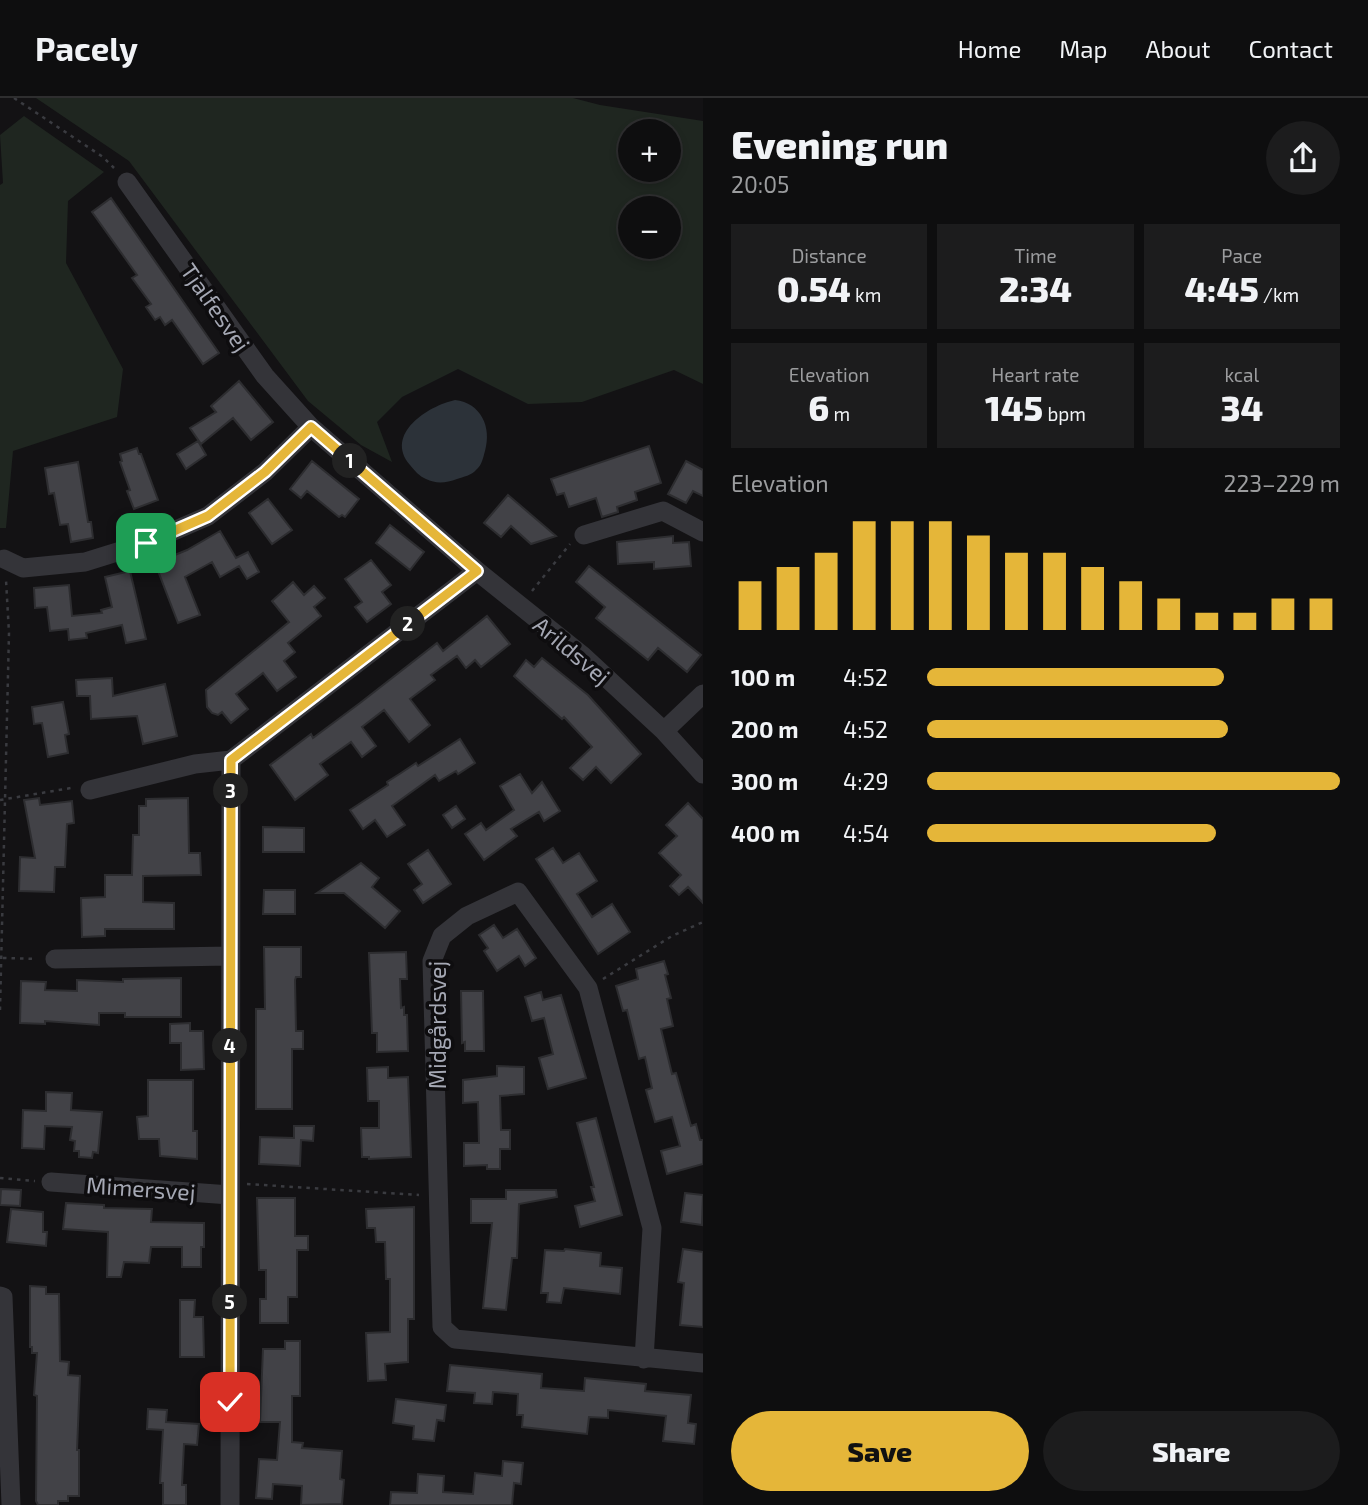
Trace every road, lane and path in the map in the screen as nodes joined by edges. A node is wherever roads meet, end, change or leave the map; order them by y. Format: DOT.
graph roads {
  1 [pos="14,98"];
  2 [pos="127,181"];
  3 [pos="311,427"];
  4 [pos="703,532"];
  5 [pos="584,535"];
  6 [pos="4,559"];
  7 [pos="477,571"];
  8 [pos="520,606"];
  9 [pos="703,694"];
  10 [pos="664,731"];
  11 [pos="231,760"];
  12 [pos="703,774"];
  13 [pos="90,790"];
  14 [pos="6,798"];
  15 [pos="0,800"];
  16 [pos="703,922"];
  17 [pos="230,956"];
  18 [pos="3,958"];
  19 [pos="55,959"];
  20 [pos="588,988"];
  21 [pos="0,999"];
  22 [pos="0,1010"];
  23 [pos="0,1178"];
  24 [pos="51,1182"];
  25 [pos="230,1189"];
  26 [pos="440,1197"];
  27 [pos="0,1296"];
  28 [pos="644,1359"];
  29 [pos="703,1363"];
  30 [pos="11,1505"];
  31 [pos="229,1505"];
  1 -- 2 [label="path"];
  2 -- 3 [label="street, Tjalfesvej"];
  3 -- 6 [label="street"];
  3 -- 7 [label="street, Tjalfesvej"];
  4 -- 5 [label="street"];
  5 -- 8 [label="path"];
  6 -- 14 [label="path"];
  7 -- 8 [label="street, Arildsvej"];
  7 -- 11 [label="street"];
  8 -- 10 [label="street, Arildsvej"];
  9 -- 10 [label="street"];
  10 -- 12 [label="street, Arildsvej"];
  11 -- 13 [label="street"];
  11 -- 17 [label="street, Mimersvej"];
  13 -- 14 [label="path"];
  14 -- 15 [label="path"];
  14 -- 18 [label="path"];
  16 -- 20 [label="path"];
  17 -- 19 [label="street"];
  17 -- 25 [label="street, Mimersvej"];
  18 -- 19 [label="path"];
  18 -- 21 [label="path"];
  20 -- 26 [label="street, Midgårdsvej"];
  20 -- 28 [label="street, Midgårdsvej"];
  21 -- 22 [label="path"];
  23 -- 24 [label="path"];
  24 -- 25 [label="street, Mimersvej"];
  25 -- 26 [label="path"];
  25 -- 31 [label="street, Mimersvej"];
  26 -- 28 [label="street, Midgårdsvej"];
  27 -- 30 [label="street"];
  28 -- 29 [label="street, Midgårdsvej"];
}
